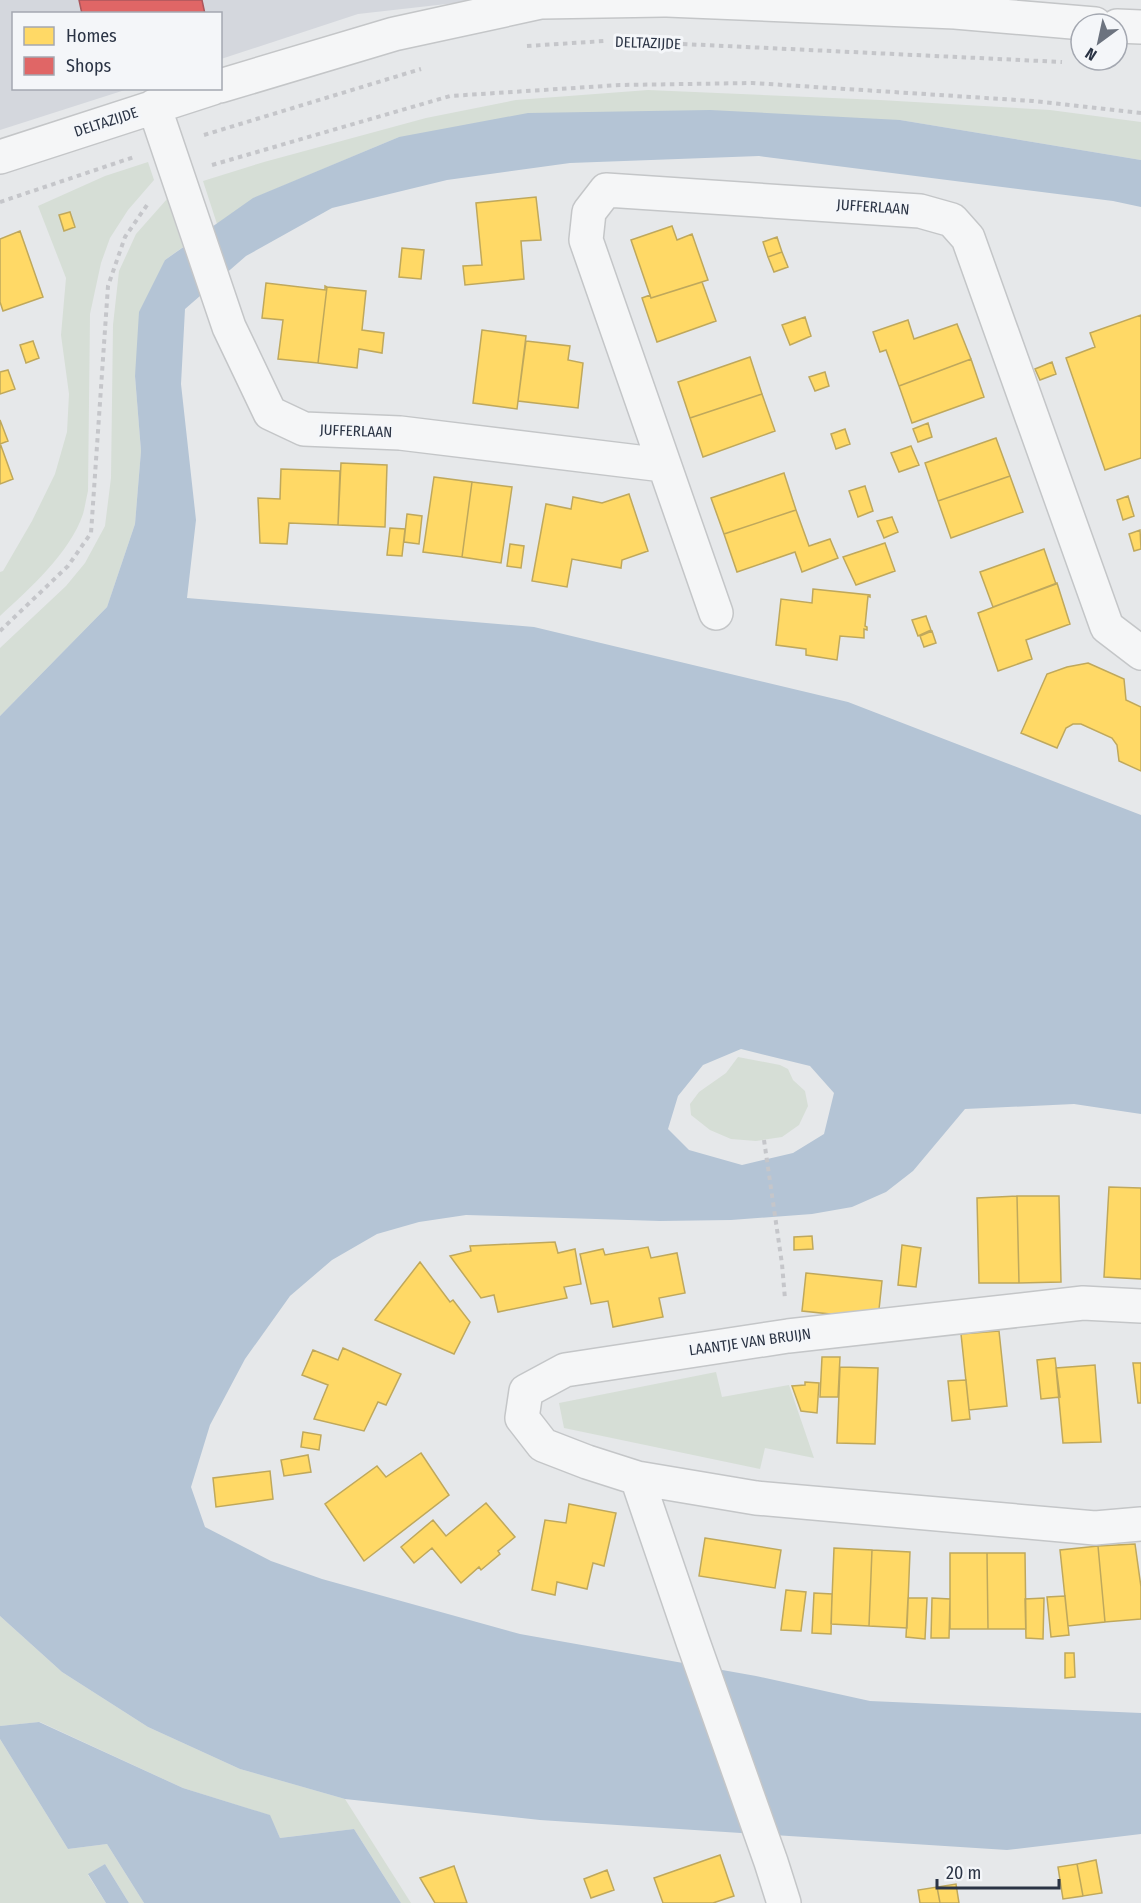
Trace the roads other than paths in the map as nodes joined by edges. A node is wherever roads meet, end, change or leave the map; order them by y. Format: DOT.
graph roads {
  1 [pos="665,0"];
  2 [pos="1069,22"];
  3 [pos="222,85"];
  4 [pos="206,90"];
  5 [pos="154,106"];
  6 [pos="0,157"];
  7 [pos="663,465"];
  8 [pos="716,613"];
  9 [pos="1141,653"];
  10 [pos="1141,1306"];
  11 [pos="637,1478"];
  12 [pos="1141,1524"];
  13 [pos="784,1903"];
  1 -- 2 [label="street"];
  1 -- 3 [label="street"];
  4 -- 5 [label="street, DELTAZIJDE"];
  5 -- 6 [label="street, DELTAZIJDE"];
  5 -- 7 [label="street, JUFFERLAAN"];
  7 -- 8 [label="street, JUFFERLAAN"];
  7 -- 9 [label="street, JUFFERLAAN"];
  10 -- 11 [label="street, LAANTJE VAN BRUIJN"];
  11 -- 12 [label="street, LAANTJE VAN BRUIJN"];
  11 -- 13 [label="street"];
}
